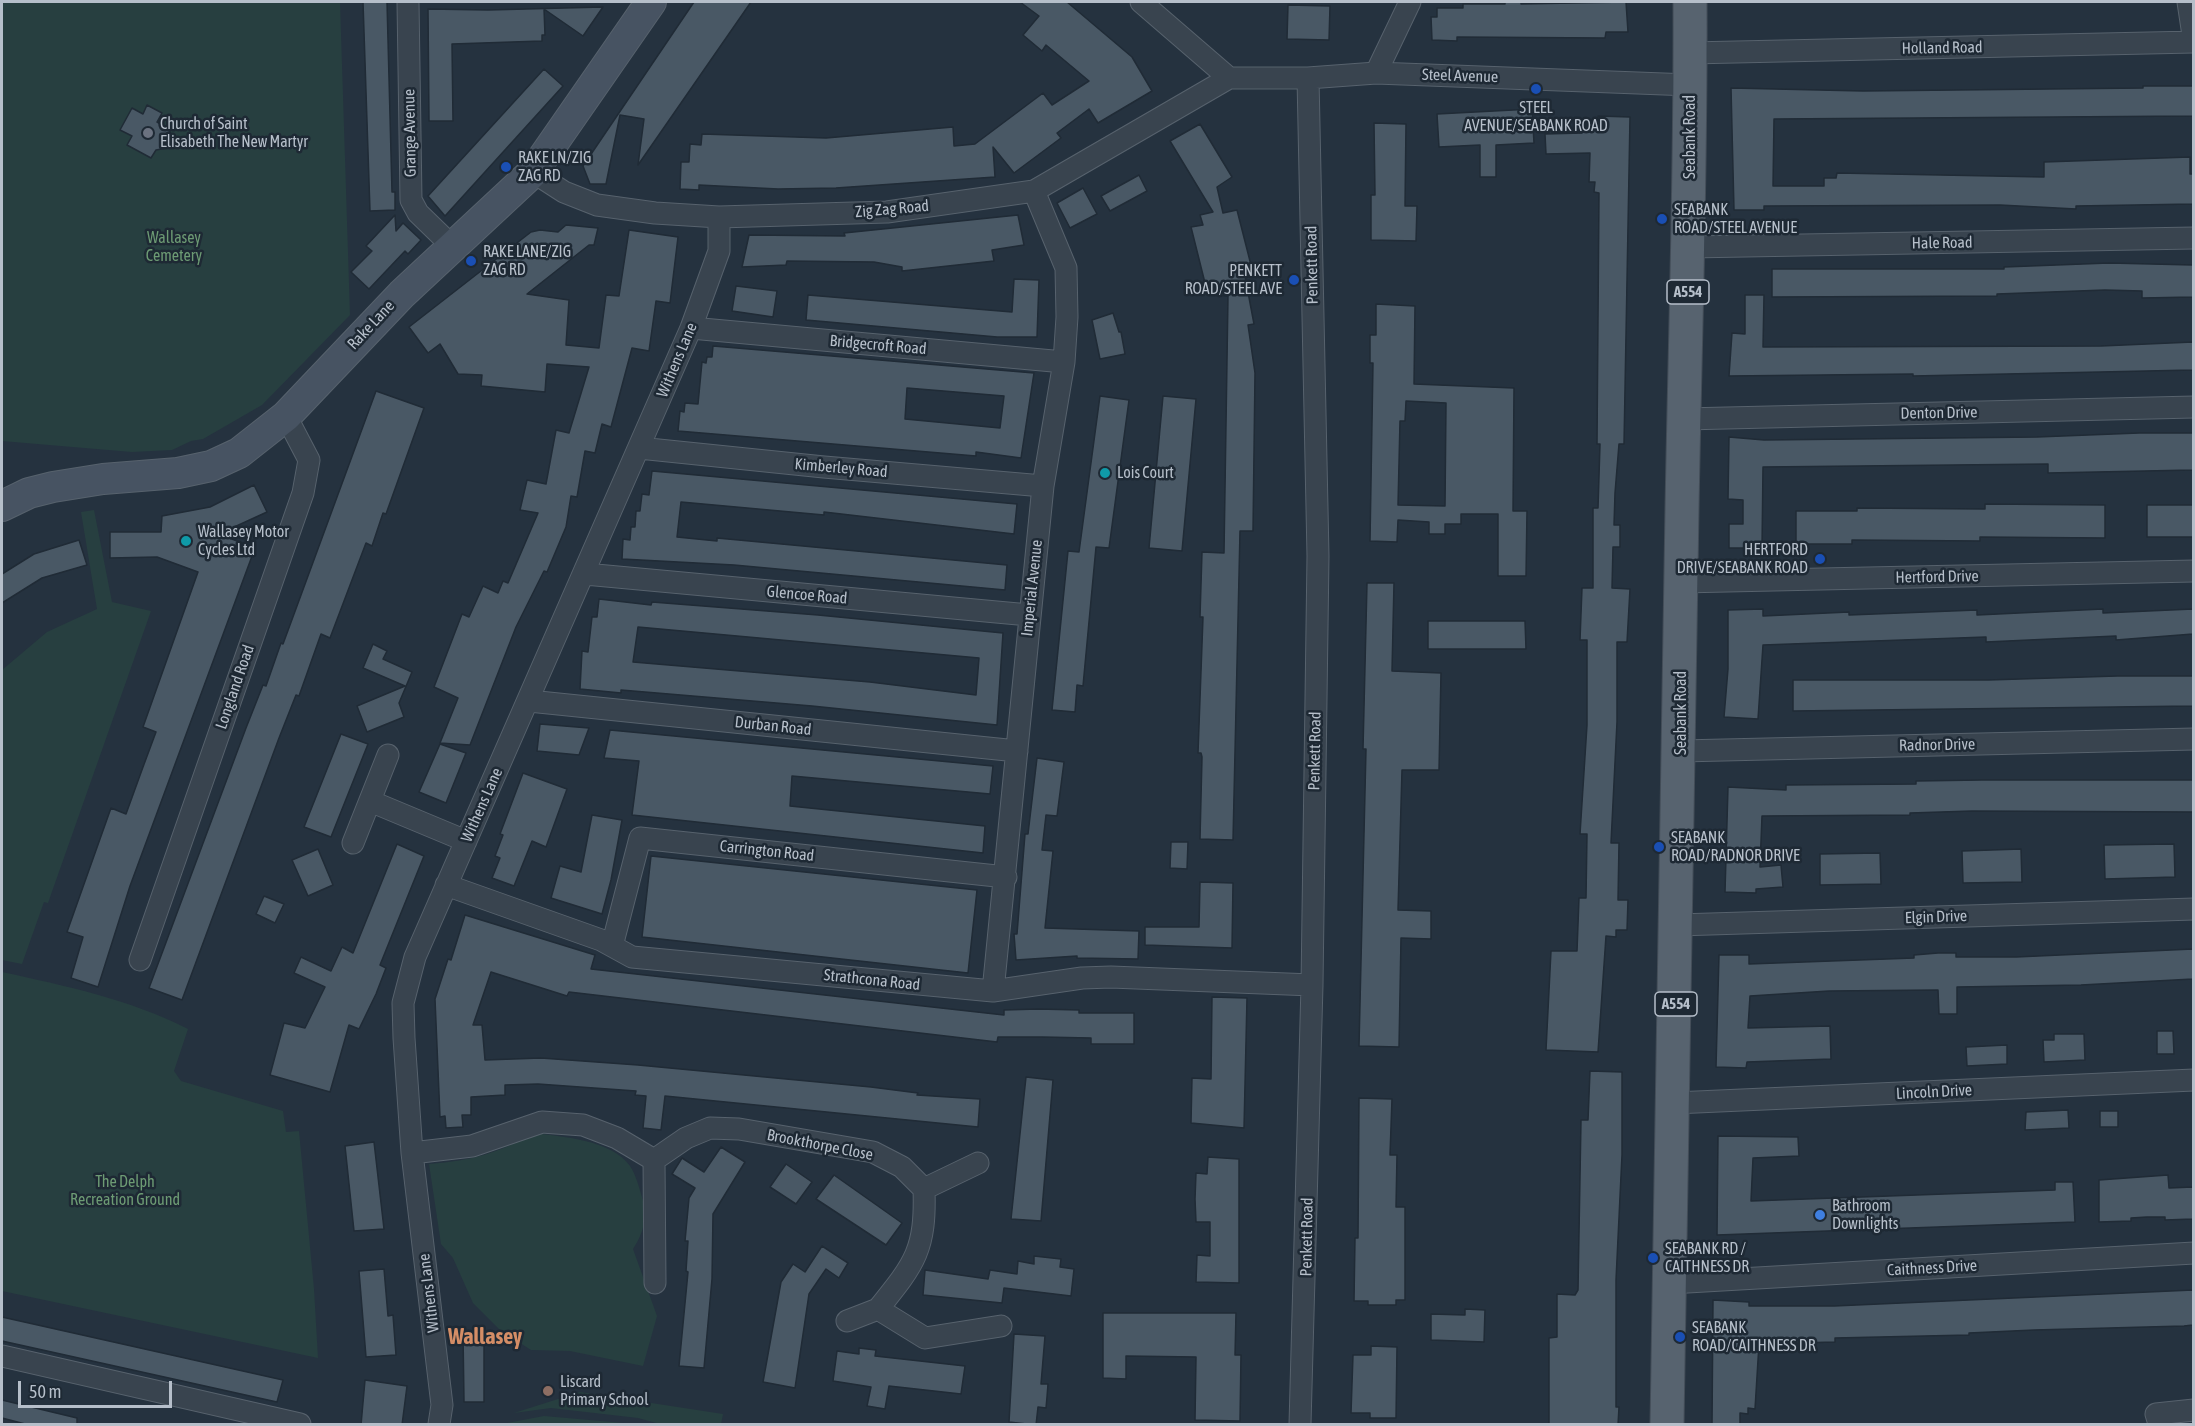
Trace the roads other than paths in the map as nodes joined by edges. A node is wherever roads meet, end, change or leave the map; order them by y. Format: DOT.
graph roads {
  1 [pos="408,2"];
  2 [pos="651,2"];
  3 [pos="1140,2"];
  4 [pos="1410,2"];
  5 [pos="1690,2"];
  6 [pos="2188,2"];
  7 [pos="2193,42"];
  8 [pos="1690,53"];
  9 [pos="1376,73"];
  10 [pos="1229,78"];
  11 [pos="1308,78"];
  12 [pos="1690,85"];
  13 [pos="533,172"];
  14 [pos="1034,191"];
  15 [pos="719,217"];
  16 [pos="2193,238"];
  17 [pos="453,247"];
  18 [pos="1690,247"];
  19 [pos="691,328"];
  20 [pos="1064,362"];
  21 [pos="2193,407"];
  22 [pos="286,416"];
  23 [pos="1684,419"];
  24 [pos="639,448"];
  25 [pos="1043,486"];
  26 [pos="2,506"];
  27 [pos="2193,571"];
  28 [pos="585,574"];
  29 [pos="1681,582"];
  30 [pos="1029,615"];
  31 [pos="529,701"];
  32 [pos="2193,738"];
  33 [pos="1017,751"];
  34 [pos="1681,751"];
  35 [pos="388,755"];
  36 [pos="370,801"];
  37 [pos="466,841"];
  38 [pos="353,843"];
  39 [pos="1006,877"];
  40 [pos="446,885"];
  41 [pos="2193,909"];
  42 [pos="1678,925"];
  43 [pos="612,946"];
  44 [pos="140,960"];
  45 [pos="1312,985"];
  46 [pos="993,992"];
  47 [pos="2193,1080"];
  48 [pos="1674,1103"];
  49 [pos="412,1153"];
  50 [pos="654,1160"];
  51 [pos="978,1163"];
  52 [pos="924,1190"];
  53 [pos="2193,1253"];
  54 [pos="656,1282"];
  55 [pos="1670,1283"];
  56 [pos="878,1309"];
  57 [pos="847,1321"];
  58 [pos="1000,1326"];
  59 [pos="2,1356"];
  60 [pos="2193,1410"];
  61 [pos="300,1425"];
  62 [pos="439,1425"];
  63 [pos="1300,1425"];
  64 [pos="1667,1425"];
  65 [pos="2159,1425"];
  1 -- 17 [label="street, Grange Avenue"];
  2 -- 13 [label="main road, Rake Lane"];
  3 -- 10 [label="street"];
  4 -- 9 [label="street"];
  5 -- 8 [label="main road, Seabank Road / A554"];
  6 -- 7 [label="street"];
  7 -- 8 [label="street, Holland Road"];
  8 -- 12 [label="main road, Seabank Road / A554"];
  9 -- 11 [label="street, Steel Avenue"];
  9 -- 12 [label="street, Steel Avenue"];
  10 -- 11 [label="street, Steel Avenue"];
  10 -- 14 [label="street, Zig Zag Road"];
  11 -- 45 [label="street, Penkett Road"];
  12 -- 18 [label="main road, Seabank Road / A554"];
  13 -- 15 [label="street, Zig Zag Road"];
  13 -- 17 [label="main road, Rake Lane"];
  14 -- 15 [label="street, Zig Zag Road"];
  14 -- 20 [label="street, Imperial Avenue"];
  15 -- 19 [label="street, Withens Lane"];
  16 -- 18 [label="street, Hale Road"];
  17 -- 22 [label="main road, Rake Lane"];
  18 -- 23 [label="main road, Seabank Road / A554"];
  19 -- 20 [label="street, Bridgecroft Road"];
  19 -- 24 [label="street, Withens Lane"];
  20 -- 25 [label="street, Imperial Avenue"];
  21 -- 23 [label="street, Denton Drive"];
  22 -- 26 [label="main road, Rake Lane"];
  22 -- 44 [label="street, Longland Road"];
  23 -- 29 [label="main road, Seabank Road / A554"];
  24 -- 25 [label="street, Kimberley Road"];
  24 -- 28 [label="street, Withens Lane"];
  25 -- 30 [label="street, Imperial Avenue"];
  27 -- 29 [label="street, Hertford Drive"];
  28 -- 30 [label="street, Glencoe Road"];
  28 -- 31 [label="street, Withens Lane"];
  29 -- 34 [label="main road, Seabank Road / A554"];
  30 -- 33 [label="street, Imperial Avenue"];
  31 -- 33 [label="street, Durban Road"];
  31 -- 37 [label="street, Withens Lane"];
  32 -- 34 [label="street, Radnor Drive"];
  33 -- 39 [label="street, Imperial Avenue"];
  34 -- 42 [label="main road, Seabank Road / A554"];
  35 -- 36 [label="street"];
  36 -- 37 [label="street"];
  36 -- 38 [label="street"];
  37 -- 40 [label="street, Withens Lane"];
  39 -- 43 [label="street, Carrington Road"];
  39 -- 46 [label="street, Imperial Avenue"];
  40 -- 43 [label="street, Strathcona Road"];
  40 -- 49 [label="street, Withens Lane"];
  41 -- 42 [label="street, Elgin Drive"];
  42 -- 48 [label="main road, Seabank Road / A554"];
  43 -- 46 [label="street, Strathcona Road"];
  45 -- 46 [label="street, Strathcona Road"];
  45 -- 63 [label="street, Penkett Road"];
  47 -- 48 [label="street, Lincoln Drive"];
  48 -- 55 [label="main road, Seabank Road / A554"];
  49 -- 50 [label="street"];
  49 -- 62 [label="street, Withens Lane"];
  50 -- 52 [label="street, Brookthorpe Close"];
  50 -- 54 [label="street"];
  51 -- 52 [label="street"];
  52 -- 56 [label="street"];
  53 -- 55 [label="street, Caithness Drive"];
  55 -- 64 [label="main road, Seabank Road / A554"];
  56 -- 57 [label="street"];
  56 -- 58 [label="street"];
  59 -- 61 [label="street"];
  60 -- 65 [label="street"];
}
